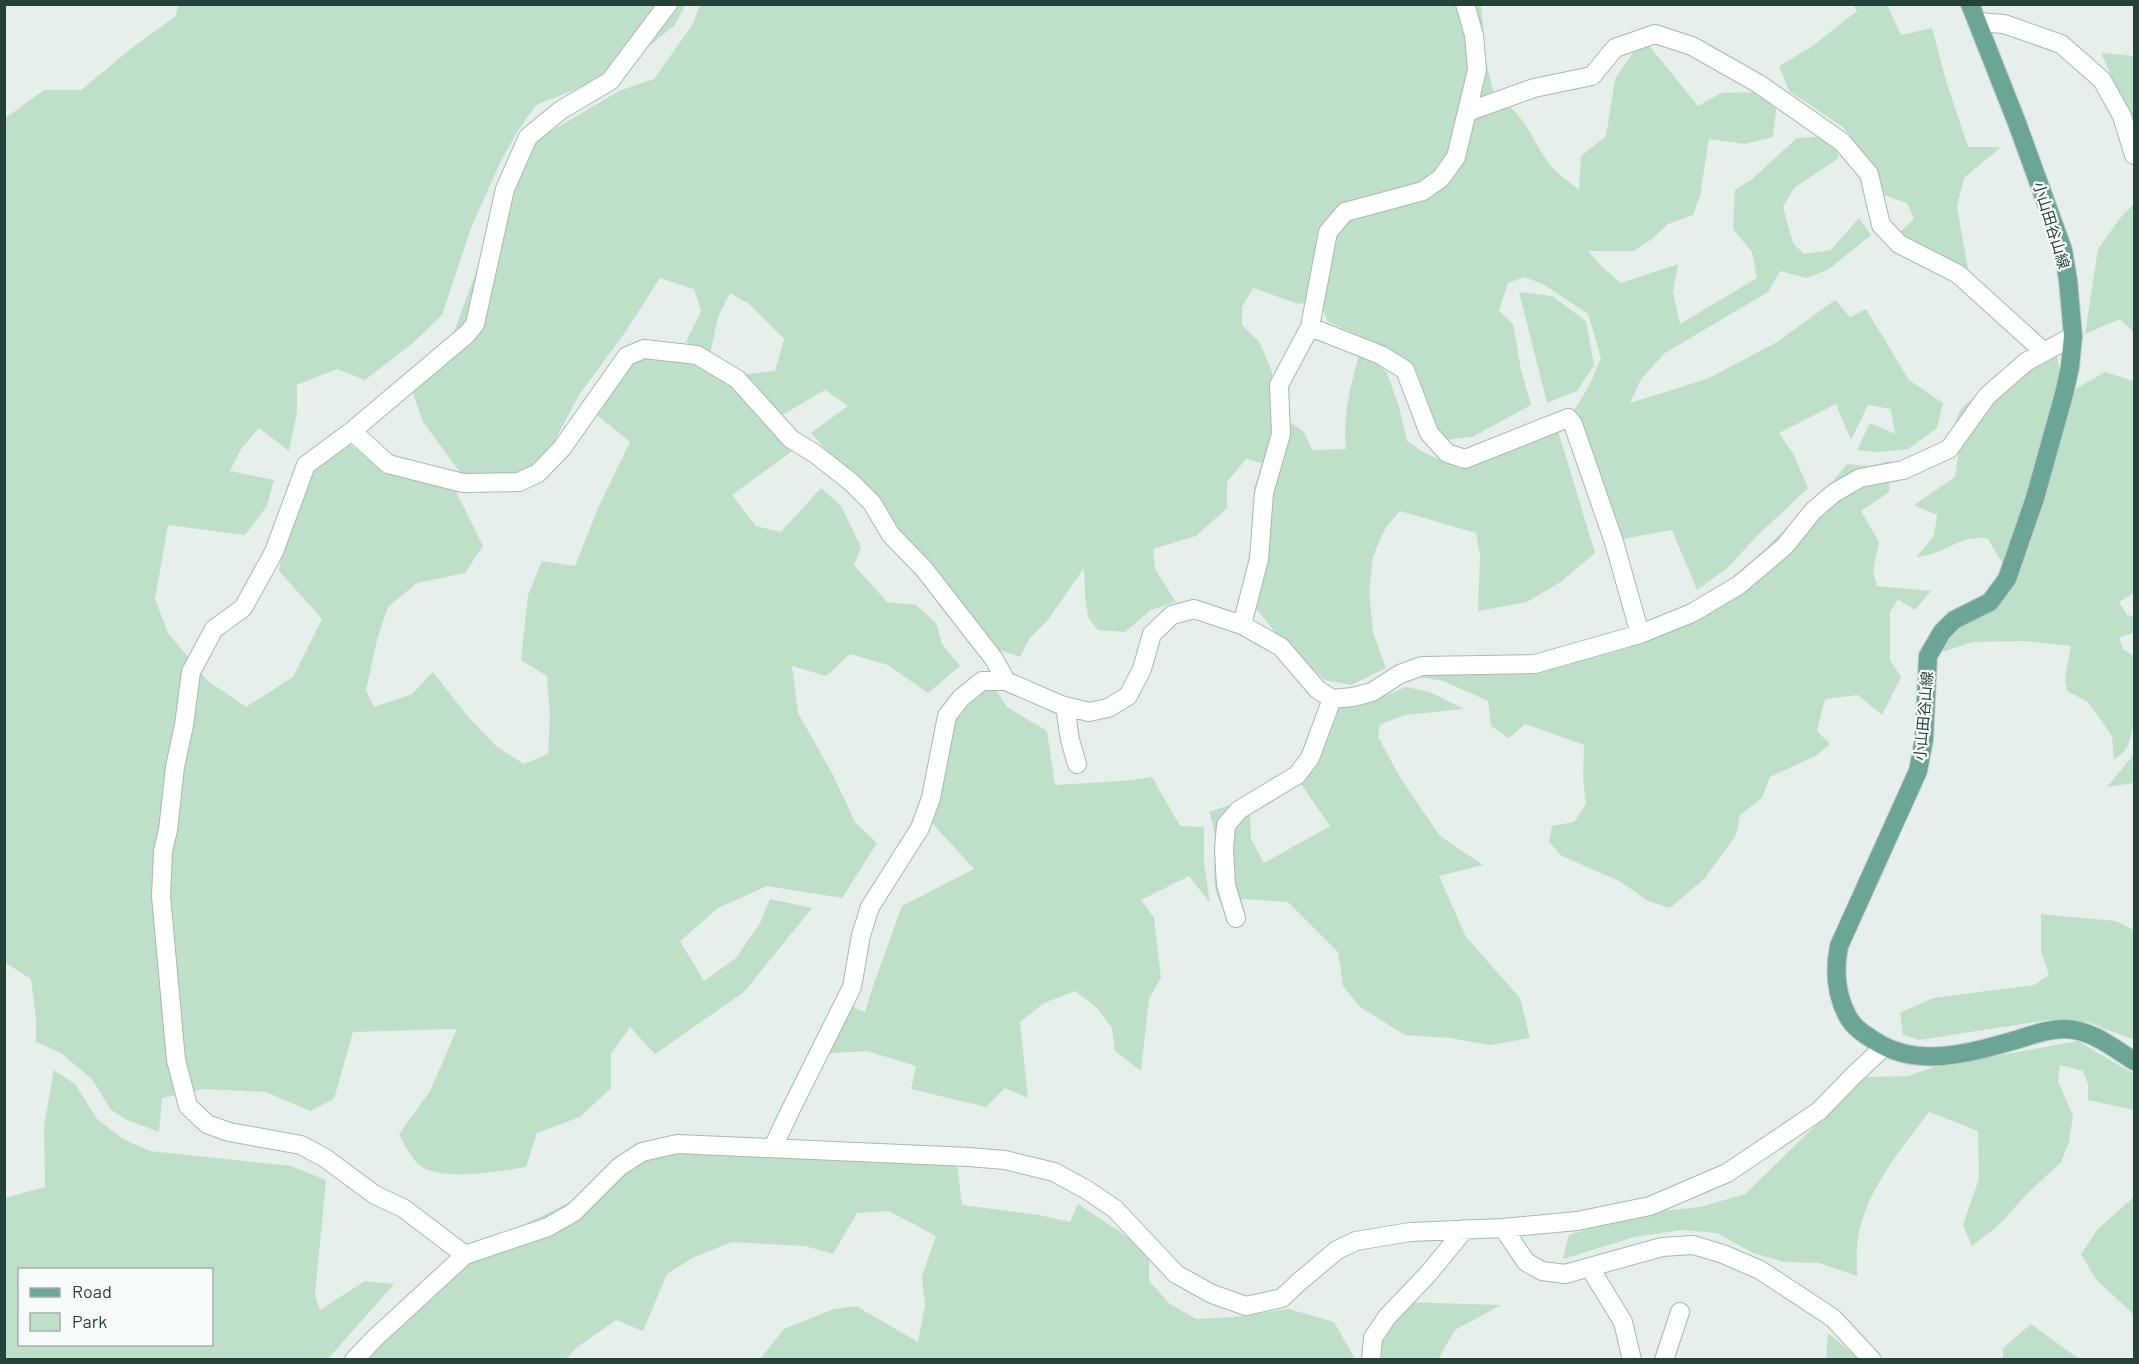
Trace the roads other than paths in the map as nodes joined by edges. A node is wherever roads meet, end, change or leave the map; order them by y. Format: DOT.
graph roads {
  1 [pos="668,4"];
  2 [pos="1465,4"];
  3 [pos="1970,4"];
  4 [pos="1977,22"];
  5 [pos="1467,112"];
  6 [pos="2134,155"];
  7 [pos="1310,327"];
  8 [pos="2073,336"];
  9 [pos="2044,352"];
  10 [pos="352,431"];
  11 [pos="1242,625"];
  12 [pos="1640,634"];
  13 [pos="1006,681"];
  14 [pos="1332,699"];
  15 [pos="1065,706"];
  16 [pos="1077,764"];
  17 [pos="1236,918"];
  18 [pos="1884,1047"];
  19 [pos="2134,1061"];
  20 [pos="773,1147"];
  21 [pos="1503,1228"];
  22 [pos="1466,1229"];
  23 [pos="465,1255"];
  24 [pos="1590,1268"];
  25 [pos="1680,1312"];
  26 [pos="354,1359"];
  27 [pos="1371,1359"];
  28 [pos="1632,1359"];
  29 [pos="1664,1359"];
  30 [pos="1872,1359"];
  1 -- 10 [label="street"];
  2 -- 5 [label="street"];
  3 -- 4 [label="main road, 小山田谷山線"];
  4 -- 6 [label="street"];
  4 -- 8 [label="main road, 小山田谷山線"];
  5 -- 7 [label="street"];
  5 -- 9 [label="street"];
  7 -- 11 [label="street"];
  7 -- 12 [label="street"];
  8 -- 9 [label="street"];
  8 -- 18 [label="main road, 小山田谷山線"];
  9 -- 12 [label="street"];
  10 -- 13 [label="street"];
  10 -- 23 [label="street"];
  11 -- 14 [label="street"];
  11 -- 15 [label="street"];
  12 -- 14 [label="street"];
  13 -- 15 [label="street"];
  13 -- 20 [label="street"];
  14 -- 17 [label="street"];
  15 -- 16 [label="street"];
  18 -- 19 [label="main road, 小山田谷山線"];
  18 -- 21 [label="street"];
  20 -- 22 [label="street"];
  20 -- 23 [label="street"];
  21 -- 22 [label="street"];
  21 -- 24 [label="street"];
  22 -- 27 [label="street"];
  23 -- 26 [label="street"];
  24 -- 28 [label="street"];
  24 -- 30 [label="street"];
  25 -- 29 [label="street"];
}
